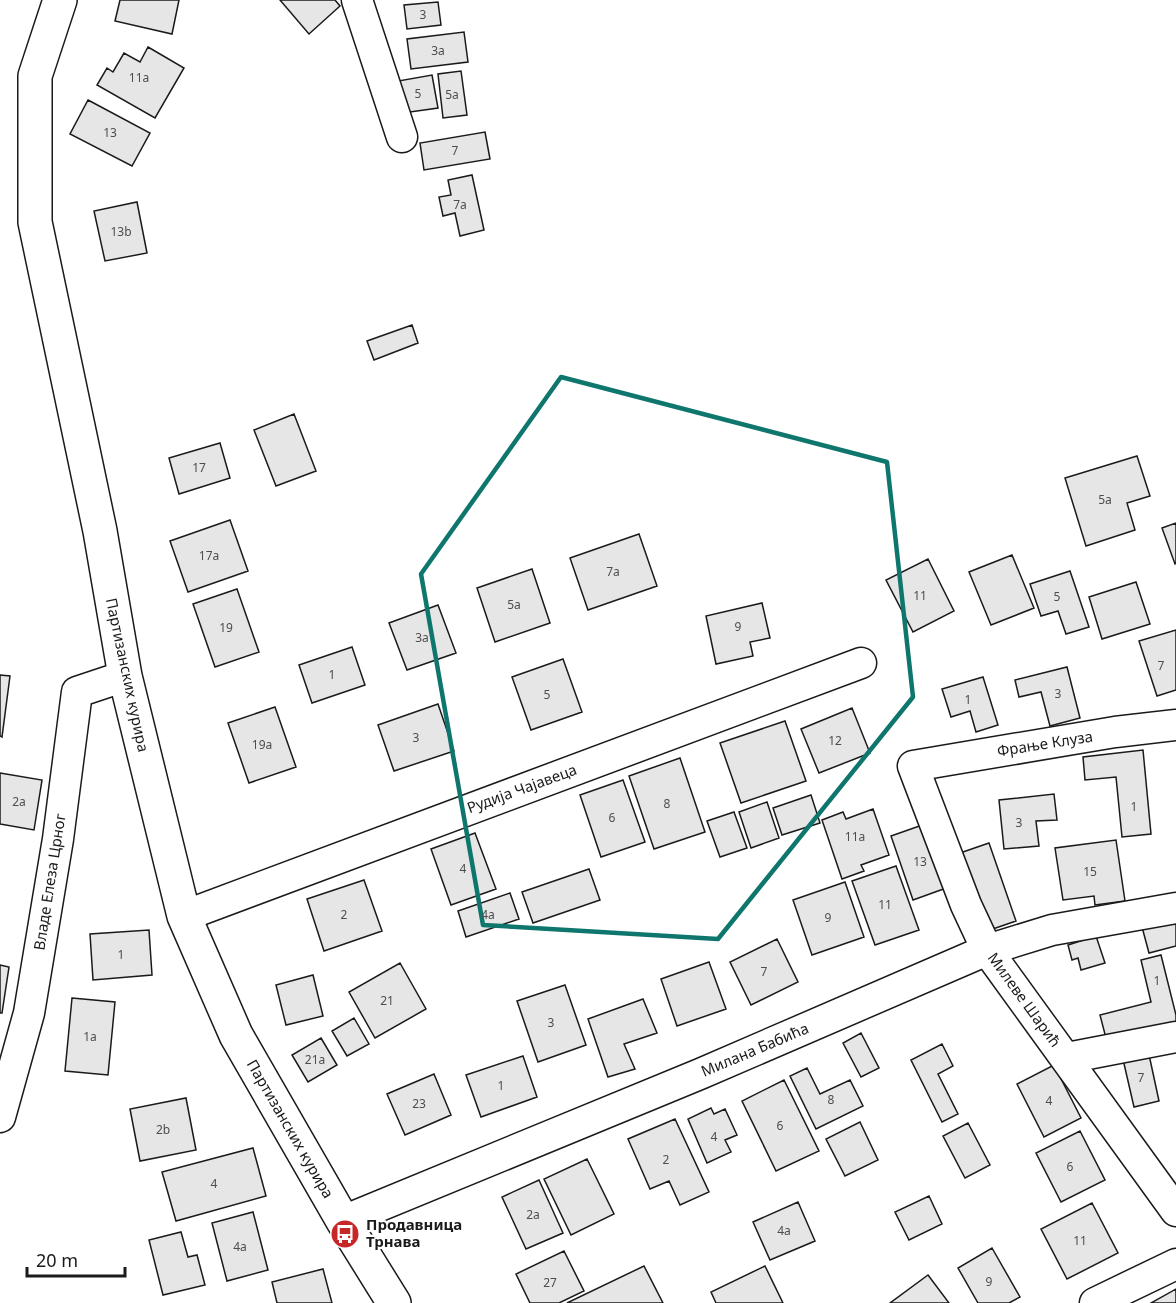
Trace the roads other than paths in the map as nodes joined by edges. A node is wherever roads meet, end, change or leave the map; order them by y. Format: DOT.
graph roads {
  1 [pos="60,0"];
  2 [pos="357,0"];
  3 [pos="402,137"];
  4 [pos="861,663"];
  5 [pos="125,676"];
  6 [pos="1176,725"];
  7 [pos="914,766"];
  8 [pos="1176,908"];
  9 [pos="184,916"];
  10 [pos="987,950"];
  11 [pos="1176,1037"];
  12 [pos="1067,1058"];
  13 [pos="0,1117"];
  14 [pos="1176,1211"];
  15 [pos="343,1221"];
  16 [pos="1176,1264"];
  17 [pos="394,1303"];
  18 [pos="1095,1303"];
  1 -- 5 [label="street, Партизанских курира"];
  2 -- 3 [label="street"];
  4 -- 9 [label="street, Рудија Чајавеца"];
  5 -- 9 [label="street, Партизанских курира"];
  5 -- 13 [label="street, Владе Елеза Црног"];
  6 -- 7 [label="street, Фрање Клуза"];
  7 -- 10 [label="street, Милеве Шарић"];
  8 -- 10 [label="street, Милана Бабића"];
  9 -- 15 [label="street, Партизанских курира"];
  10 -- 12 [label="street, Милеве Шарић"];
  10 -- 15 [label="street, Милана Бабића"];
  11 -- 12 [label="street"];
  12 -- 14 [label="street, Милеве Шарић"];
  15 -- 17 [label="street, Партизанских курира"];
  16 -- 18 [label="street"];
}
